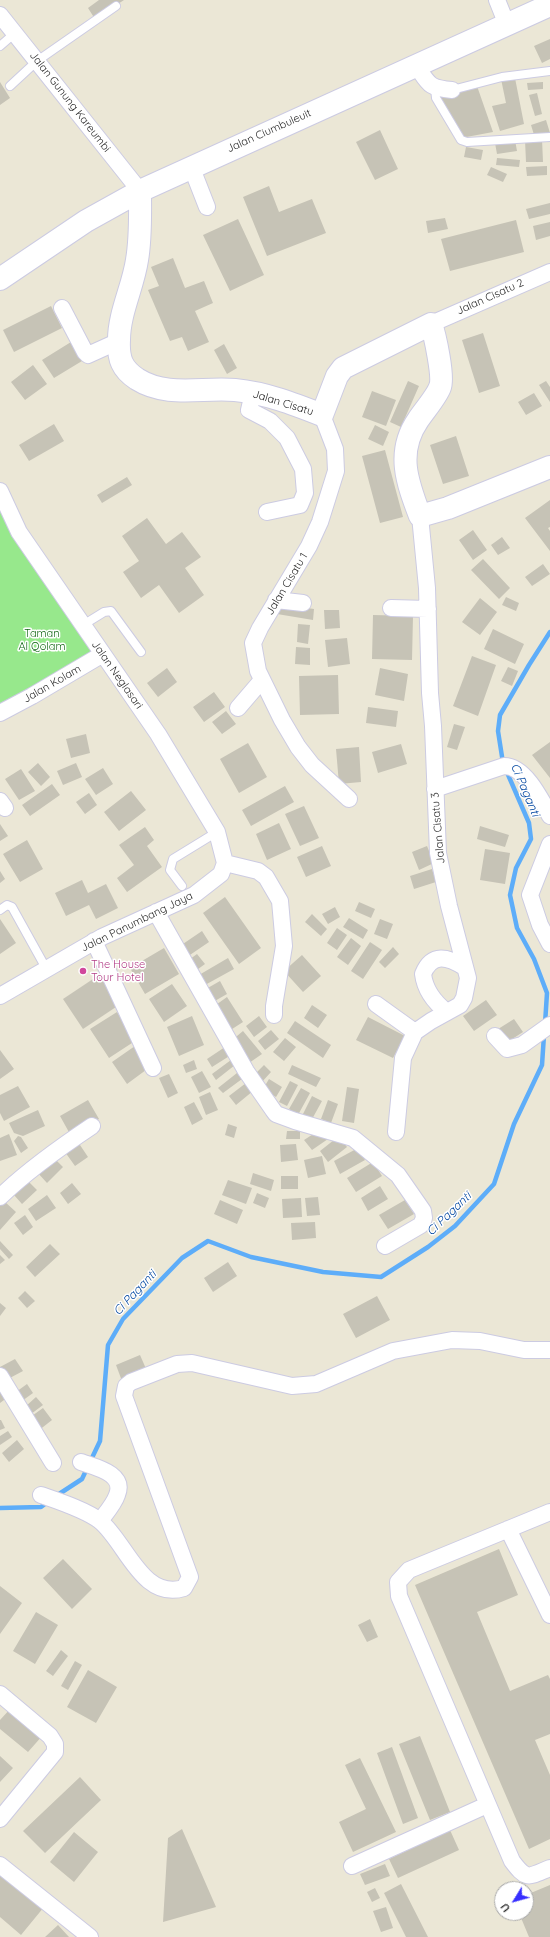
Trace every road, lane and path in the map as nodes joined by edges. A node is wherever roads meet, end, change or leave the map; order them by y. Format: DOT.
graph roads {
  1 [pos="497,0"];
  2 [pos="550,5"];
  3 [pos="116,6"];
  4 [pos="0,14"];
  5 [pos="507,25"];
  6 [pos="15,33"];
  7 [pos="0,46"];
  8 [pos="37,61"];
  9 [pos="416,65"];
  10 [pos="550,71"];
  11 [pos="10,86"];
  12 [pos="435,88"];
  13 [pos="452,90"];
  14 [pos="550,137"];
  15 [pos="191,166"];
  16 [pos="140,191"];
  17 [pos="207,207"];
  18 [pos="550,272"];
  19 [pos="0,279"];
  20 [pos="62,308"];
  21 [pos="431,324"];
  22 [pos="119,341"];
  23 [pos="253,393"];
  24 [pos="322,415"];
  25 [pos="550,467"];
  26 [pos="0,491"];
  27 [pos="268,512"];
  28 [pos="420,516"];
  29 [pos="276,600"];
  30 [pos="303,603"];
  31 [pos="391,608"];
  32 [pos="428,609"];
  33 [pos="83,625"];
  34 [pos="141,652"];
  35 [pos="103,654"];
  36 [pos="262,680"];
  37 [pos="238,708"];
  38 [pos="0,713"];
  39 [pos="435,789"];
  40 [pos="349,799"];
  41 [pos="550,816"];
  42 [pos="217,832"];
  43 [pos="550,844"];
  44 [pos="225,863"];
  45 [pos="182,886"];
  46 [pos="0,910"];
  47 [pos="156,912"];
  48 [pos="94,942"];
  49 [pos="550,944"];
  50 [pos="464,967"];
  51 [pos="47,970"];
  52 [pos="0,996"];
  53 [pos="376,1004"];
  54 [pos="447,1012"];
  55 [pos="274,1015"];
  56 [pos="550,1025"];
  57 [pos="415,1032"];
  58 [pos="495,1036"];
  59 [pos="153,1068"];
  60 [pos="92,1126"];
  61 [pos="396,1132"];
  62 [pos="0,1197"];
  63 [pos="385,1246"];
  64 [pos="550,1350"];
  65 [pos="0,1376"];
  66 [pos="81,1462"];
  67 [pos="52,1463"];
  68 [pos="41,1495"];
  69 [pos="550,1512"];
  70 [pos="100,1521"];
  71 [pos="508,1529"];
  72 [pos="550,1615"];
  73 [pos="0,1694"];
  74 [pos="488,1805"];
  75 [pos="0,1819"];
  76 [pos="0,1865"];
  77 [pos="352,1866"];
  78 [pos="550,1868"];
  79 [pos="90,1937"];
  1 -- 5 [label="street"];
  2 -- 5 [label="street, Jalan Ciumbuleuit"];
  3 -- 8 [label="lane"];
  4 -- 6 [label="street, Jalan Gunung Kareumbi"];
  5 -- 9 [label="street, Jalan Ciumbuleuit"];
  6 -- 7 [label="lane"];
  6 -- 8 [label="street, Jalan Gunung Kareumbi"];
  8 -- 11 [label="lane"];
  8 -- 16 [label="street, Jalan Gunung Kareumbi"];
  9 -- 12 [label="street"];
  9 -- 15 [label="street, Jalan Ciumbuleuit"];
  10 -- 13 [label="lane"];
  12 -- 13 [label="street"];
  12 -- 14 [label="lane"];
  15 -- 16 [label="street, Jalan Ciumbuleuit"];
  15 -- 17 [label="street"];
  16 -- 19 [label="street, Jalan Ciumbuleuit"];
  16 -- 22 [label="street, Jalan Cisatu"];
  18 -- 21 [label="street, Jalan Cisatu 2"];
  20 -- 22 [label="street"];
  21 -- 24 [label="street, Jalan Cisatu"];
  21 -- 28 [label="street"];
  22 -- 23 [label="street, Jalan Cisatu"];
  23 -- 24 [label="street, Jalan Cisatu"];
  23 -- 27 [label="street"];
  24 -- 29 [label="street, Jalan Cisatu 1"];
  25 -- 28 [label="street"];
  26 -- 33 [label="street, Jalan Neglasari"];
  28 -- 32 [label="street, Jalan Cisatu 3"];
  29 -- 30 [label="street"];
  29 -- 36 [label="street, Jalan Cisatu 1"];
  31 -- 32 [label="street"];
  32 -- 39 [label="street, Jalan Cisatu 3"];
  33 -- 34 [label="lane"];
  33 -- 35 [label="street, Jalan Neglasari"];
  35 -- 38 [label="street, Jalan Kolam"];
  35 -- 42 [label="street, Jalan Neglasari"];
  36 -- 37 [label="street"];
  36 -- 40 [label="street, Jalan Cisatu 1"];
  39 -- 41 [label="street"];
  39 -- 50 [label="street, Jalan Cisatu 3"];
  42 -- 44 [label="street, Jalan Neglasari"];
  42 -- 45 [label="lane"];
  43 -- 49 [label="street"];
  44 -- 47 [label="street, Jalan Panumbang Jaya"];
  44 -- 55 [label="street"];
  46 -- 51 [label="lane"];
  47 -- 48 [label="street, Jalan Panumbang Jaya"];
  47 -- 63 [label="street"];
  48 -- 51 [label="street, Jalan Panumbang Jaya"];
  48 -- 59 [label="street"];
  50 -- 54 [label="street, Jalan Cisatu 3"];
  50 -- 54 [label="street"];
  51 -- 52 [label="street, Jalan Panumbang Jaya"];
  53 -- 57 [label="street"];
  54 -- 57 [label="street, Jalan Cisatu 3"];
  56 -- 58 [label="street"];
  57 -- 61 [label="street, Jalan Cisatu 3"];
  60 -- 62 [label="street"];
  64 -- 70 [label="street"];
  65 -- 67 [label="street"];
  66 -- 70 [label="street"];
  68 -- 70 [label="street"];
  69 -- 71 [label="street"];
  71 -- 72 [label="street"];
  71 -- 74 [label="street"];
  73 -- 75 [label="street"];
  74 -- 77 [label="street"];
  74 -- 78 [label="street"];
  76 -- 79 [label="street"];
}
